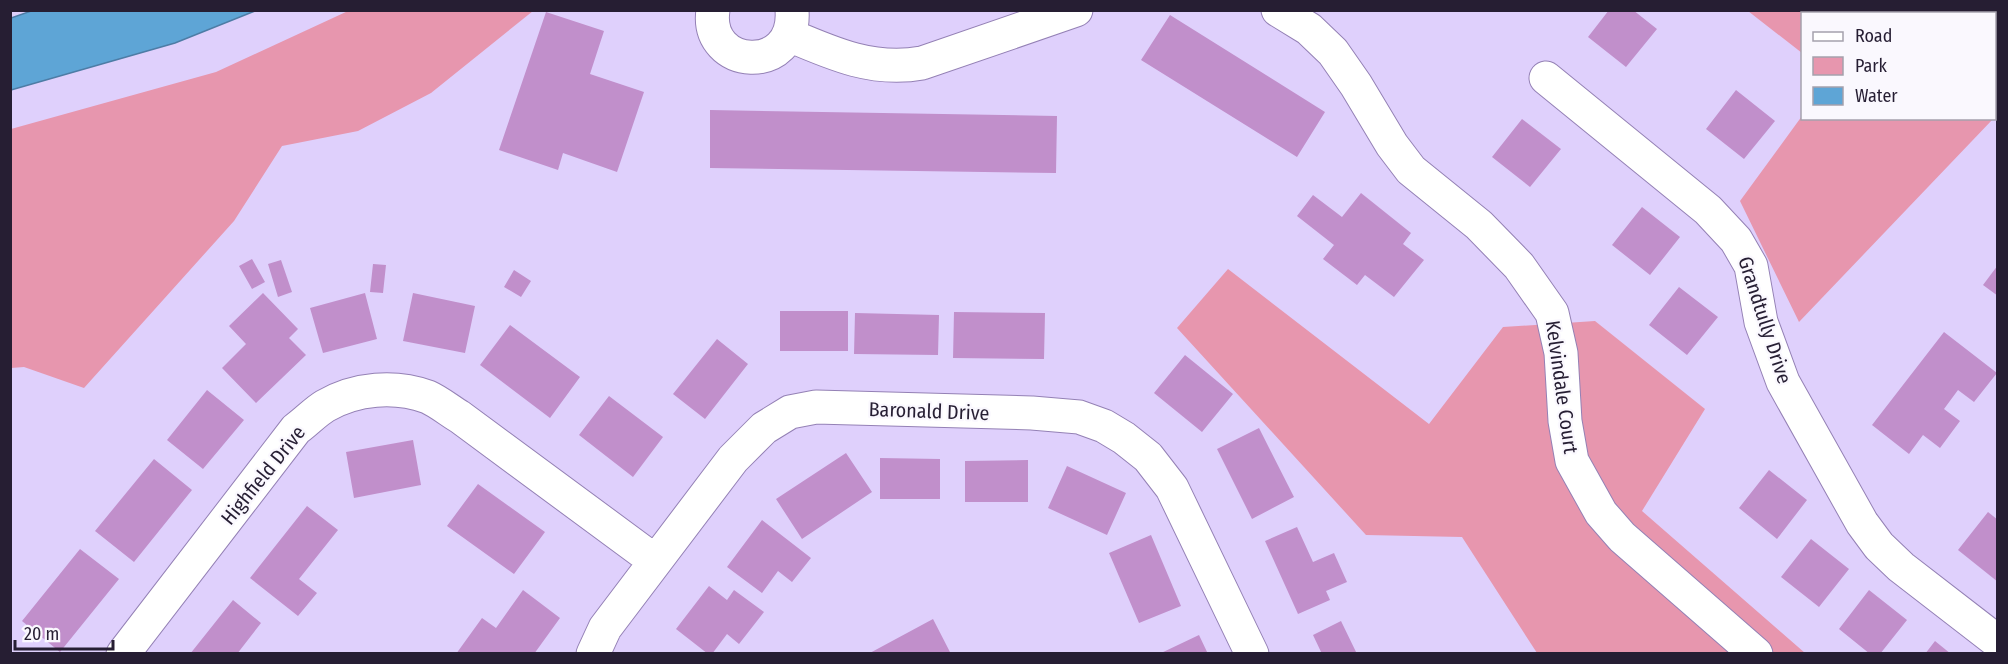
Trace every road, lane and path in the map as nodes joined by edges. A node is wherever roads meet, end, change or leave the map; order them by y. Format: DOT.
graph roads {
  1 [pos="713,10"];
  2 [pos="1076,10"];
  3 [pos="1278,10"];
  4 [pos="791,23"];
  5 [pos="1546,78"];
  6 [pos="655,561"];
  7 [pos="1998,642"];
  8 [pos="123,654"];
  9 [pos="593,654"];
  10 [pos="1252,654"];
  11 [pos="1756,654"];
  1 -- 4 [label="street"];
  2 -- 4 [label="street"];
  3 -- 11 [label="street, Kelvindale Court"];
  5 -- 7 [label="street, Grandtully Drive"];
  6 -- 8 [label="street, Highfield Drive"];
  6 -- 9 [label="street, Baronald Drive"];
  6 -- 10 [label="street, Baronald Drive"];
}
